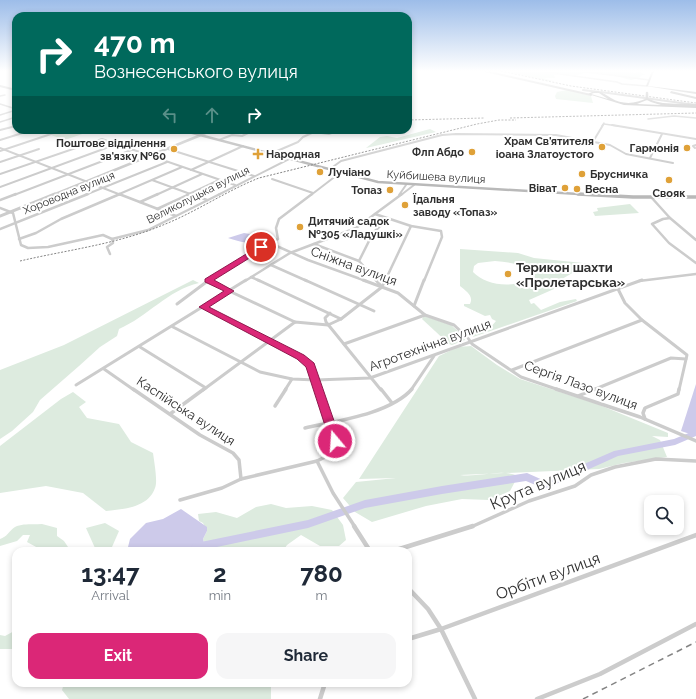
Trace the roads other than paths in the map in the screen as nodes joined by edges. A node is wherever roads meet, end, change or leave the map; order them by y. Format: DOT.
graph roads {
  1 [pos="0,104"];
  2 [pos="623,104"];
  3 [pos="658,104"];
  4 [pos="686,104"];
  5 [pos="696,105"];
  6 [pos="12,108"];
  7 [pos="12,111"];
  8 [pos="0,115"];
  9 [pos="12,118"];
  10 [pos="696,118"];
  11 [pos="648,119"];
  12 [pos="0,122"];
  13 [pos="12,127"];
  14 [pos="0,130"];
  15 [pos="19,134"];
  16 [pos="51,134"];
  17 [pos="197,134"];
  18 [pos="245,134"];
  19 [pos="310,134"];
  20 [pos="662,134"];
  21 [pos="201,135"];
  22 [pos="0,140"];
  23 [pos="219,140"];
  24 [pos="696,140"];
  25 [pos="591,141"];
  26 [pos="117,144"];
  27 [pos="696,145"];
  28 [pos="243,146"];
  29 [pos="695,148"];
  30 [pos="0,149"];
  31 [pos="39,149"];
  32 [pos="134,149"];
  33 [pos="168,149"];
  34 [pos="4,150"];
  35 [pos="270,154"];
  36 [pos="20,156"];
  37 [pos="150,156"];
  38 [pos="650,158"];
  39 [pos="289,159"];
  40 [pos="0,162"];
  41 [pos="36,162"];
  42 [pos="166,162"];
  43 [pos="210,162"];
  44 [pos="673,163"];
  45 [pos="182,167"];
  46 [pos="52,168"];
  47 [pos="330,169"];
  48 [pos="192,170"];
  49 [pos="341,172"];
  50 [pos="0,174"];
  51 [pos="68,174"];
  52 [pos="202,174"];
  53 [pos="254,176"];
  54 [pos="272,179"];
  55 [pos="152,180"];
  56 [pos="219,180"];
  57 [pos="86,181"];
  58 [pos="235,185"];
  59 [pos="406,185"];
  60 [pos="414,185"];
  61 [pos="0,187"];
  62 [pos="173,187"];
  63 [pos="103,188"];
  64 [pos="190,193"];
  65 [pos="313,193"];
  66 [pos="120,194"];
  67 [pos="398,196"];
  68 [pos="651,197"];
  69 [pos="696,197"];
  70 [pos="0,200"];
  71 [pos="207,200"];
  72 [pos="140,202"];
  73 [pos="0,208"];
  74 [pos="158,209"];
  75 [pos="9,212"];
  76 [pos="375,214"];
  77 [pos="0,216"];
  78 [pos="176,216"];
  79 [pos="388,218"];
  80 [pos="670,218"];
  81 [pos="15,224"];
  82 [pos="411,226"];
  83 [pos="0,229"];
  84 [pos="19,239"];
  85 [pos="112,239"];
  86 [pos="696,240"];
  87 [pos="270,243"];
  88 [pos="314,244"];
  89 [pos="290,253"];
  90 [pos="110,254"];
  91 [pos="358,261"];
  92 [pos="696,263"];
  93 [pos="271,265"];
  94 [pos="696,274"];
  95 [pos="251,277"];
  96 [pos="208,281"];
  97 [pos="382,287"];
  98 [pos="618,289"];
  99 [pos="230,291"];
  100 [pos="177,304"];
  101 [pos="361,304"];
  102 [pos="414,306"];
  103 [pos="203,307"];
  104 [pos="374,311"];
  105 [pos="330,313"];
  106 [pos="425,315"];
  107 [pos="341,319"];
  108 [pos="642,320"];
  109 [pos="295,322"];
  110 [pos="328,325"];
  111 [pos="172,326"];
  112 [pos="469,341"];
  113 [pos="268,342"];
  114 [pos="344,344"];
  115 [pos="140,347"];
  116 [pos="434,356"];
  117 [pos="686,358"];
  118 [pos="240,362"];
  119 [pos="104,369"];
  120 [pos="512,370"];
  121 [pos="370,378"];
  122 [pos="292,379"];
  123 [pos="316,380"];
  124 [pos="76,385"];
  125 [pos="206,388"];
  126 [pos="577,396"];
  127 [pos="392,403"];
  128 [pos="275,406"];
  129 [pos="170,414"];
  130 [pos="645,419"];
  131 [pos="329,422"];
  132 [pos="305,428"];
  133 [pos="696,441"];
  134 [pos="317,461"];
  135 [pos="696,461"];
  136 [pos="241,479"];
  137 [pos="180,500"];
  138 [pos="696,535"];
  139 [pos="367,547"];
  140 [pos="406,547"];
  141 [pos="412,592"];
  142 [pos="696,624"];
  143 [pos="441,629"];
  144 [pos="412,638"];
  145 [pos="323,687"];
  146 [pos="320,699"];
  147 [pos="475,699"];
  148 [pos="537,699"];
  1 -- 6 [label="street"];
  2 -- 5 [label="main road"];
  3 -- 5 [label="main road"];
  4 -- 5 [label="main road"];
  7 -- 8 [label="street"];
  9 -- 12 [label="street"];
  10 -- 11 [label="street"];
  13 -- 14 [label="street"];
  15 -- 22 [label="street"];
  16 -- 34 [label="street"];
  17 -- 21 [label="main road, Куйбишева вулиця"];
  18 -- 23 [label="street"];
  19 -- 35 [label="street"];
  20 -- 24 [label="street"];
  20 -- 25 [label="street"];
  20 -- 38 [label="street"];
  21 -- 23 [label="main road, Куйбишева вулиця"];
  21 -- 33 [label="street"];
  23 -- 28 [label="main road, Куйбишева вулиця"];
  25 -- 38 [label="street"];
  25 -- 47 [label="street"];
  26 -- 32 [label="street"];
  26 -- 41 [label="street"];
  26 -- 46 [label="street"];
  27 -- 29 [label="street"];
  28 -- 35 [label="main road, Куйбишева вулиця"];
  28 -- 43 [label="street"];
  30 -- 34 [label="street"];
  31 -- 36 [label="street"];
  32 -- 37 [label="street"];
  32 -- 51 [label="street"];
  33 -- 37 [label="street"];
  33 -- 43 [label="street"];
  34 -- 36 [label="street"];
  35 -- 39 [label="main road, Куйбишева вулиця"];
  36 -- 40 [label="street"];
  36 -- 41 [label="street"];
  37 -- 42 [label="street"];
  37 -- 57 [label="street"];
  38 -- 44 [label="street"];
  39 -- 47 [label="main road, Куйбишева вулиця"];
  39 -- 53 [label="street, Великолуцька вулиця"];
  41 -- 46 [label="street"];
  41 -- 50 [label="street"];
  42 -- 45 [label="street"];
  42 -- 63 [label="street, Хороводна вулиця"];
  43 -- 48 [label="street"];
  43 -- 53 [label="street"];
  45 -- 48 [label="street"];
  45 -- 55 [label="street"];
  46 -- 51 [label="street"];
  46 -- 61 [label="street"];
  47 -- 49 [label="main road, Куйбишева вулиця"];
  48 -- 52 [label="street"];
  49 -- 59 [label="main road, Куйбишева вулиця"];
  49 -- 65 [label="street"];
  51 -- 57 [label="street"];
  51 -- 70 [label="street"];
  52 -- 56 [label="street"];
  52 -- 62 [label="street"];
  53 -- 58 [label="street, Великолуцька вулиця"];
  54 -- 65 [label="street"];
  55 -- 62 [label="street"];
  55 -- 66 [label="street"];
  56 -- 58 [label="street"];
  56 -- 64 [label="street"];
  57 -- 63 [label="street"];
  57 -- 75 [label="street"];
  58 -- 71 [label="street, Великолуцька вулиця"];
  59 -- 60 [label="main road, Куйбишева вулиця"];
  59 -- 67 [label="street"];
  60 -- 67 [label="street"];
  60 -- 68 [label="main road, Куйбишева вулиця"];
  62 -- 64 [label="street"];
  62 -- 72 [label="street"];
  63 -- 66 [label="street"];
  63 -- 81 [label="street, Хороводна вулиця"];
  64 -- 71 [label="street"];
  64 -- 74 [label="street"];
  65 -- 87 [label="street"];
  66 -- 72 [label="street"];
  66 -- 84 [label="street"];
  67 -- 76 [label="street"];
  68 -- 69 [label="main road, Куйбишева вулиця"];
  68 -- 80 [label="street"];
  71 -- 78 [label="street, Великолуцька вулиця"];
  72 -- 74 [label="street"];
  73 -- 75 [label="street"];
  74 -- 78 [label="street"];
  75 -- 77 [label="street"];
  75 -- 81 [label="street"];
  76 -- 79 [label="street"];
  76 -- 88 [label="street"];
  78 -- 85 [label="street, Великолуцька вулиця"];
  79 -- 82 [label="street"];
  79 -- 91 [label="street"];
  80 -- 86 [label="street"];
  80 -- 92 [label="street"];
  81 -- 83 [label="street, Хороводна вулиця"];
  81 -- 84 [label="street"];
  82 -- 97 [label="street"];
  82 -- 102 [label="street"];
  84 -- 85 [label="street"];
  85 -- 90 [label="street"];
  87 -- 89 [label="street, Сніжна вулиця"];
  87 -- 96 [label="street"];
  88 -- 89 [label="street"];
  88 -- 91 [label="street"];
  89 -- 93 [label="street"];
  89 -- 97 [label="street, Сніжна вулиця"];
  91 -- 97 [label="street"];
  93 -- 95 [label="street"];
  93 -- 101 [label="street"];
  94 -- 98 [label="street, Агротехнічна вулиця"];
  95 -- 99 [label="street"];
  95 -- 105 [label="street"];
  96 -- 99 [label="street"];
  96 -- 100 [label="street"];
  97 -- 101 [label="street"];
  97 -- 102 [label="street, Сніжна вулиця"];
  98 -- 108 [label="street"];
  98 -- 112 [label="street, Агротехнічна вулиця"];
  99 -- 103 [label="street"];
  99 -- 109 [label="street"];
  101 -- 104 [label="street"];
  101 -- 107 [label="street"];
  102 -- 106 [label="street, Сніжна вулиця"];
  103 -- 111 [label="street"];
  103 -- 113 [label="street"];
  105 -- 107 [label="street"];
  105 -- 110 [label="street"];
  106 -- 112 [label="street, Сергія Лазо вулиця"];
  106 -- 114 [label="street"];
  107 -- 110 [label="street"];
  108 -- 117 [label="street"];
  108 -- 120 [label="street"];
  109 -- 110 [label="street"];
  109 -- 113 [label="street"];
  110 -- 114 [label="street"];
  111 -- 115 [label="street"];
  111 -- 118 [label="street, Агротехнічна вулиця"];
  112 -- 116 [label="street, Агротехнічна вулиця"];
  112 -- 120 [label="street, Сергія Лазо вулиця"];
  113 -- 118 [label="street"];
  113 -- 123 [label="street"];
  114 -- 121 [label="street"];
  115 -- 119 [label="street"];
  115 -- 125 [label="street"];
  116 -- 121 [label="street, Агротехнічна вулиця"];
  116 -- 127 [label="street"];
  117 -- 126 [label="street"];
  117 -- 130 [label="street"];
  118 -- 122 [label="street, Агротехнічна вулиця"];
  118 -- 125 [label="street"];
  119 -- 124 [label="street"];
  119 -- 129 [label="street, Каспійська вулиця"];
  120 -- 126 [label="street, Сергія Лазо вулиця"];
  121 -- 123 [label="street, Агротехнічна вулиця"];
  121 -- 127 [label="street"];
  122 -- 123 [label="street, Агротехнічна вулиця"];
  122 -- 128 [label="street"];
  123 -- 131 [label="street"];
  125 -- 129 [label="street"];
  126 -- 130 [label="street, Сергія Лазо вулиця"];
  127 -- 131 [label="street"];
  129 -- 136 [label="street, Каспійська вулиця"];
  130 -- 133 [label="street, Сергія Лазо вулиця"];
  131 -- 132 [label="street"];
  131 -- 134 [label="street"];
  134 -- 136 [label="street"];
  134 -- 139 [label="street"];
  135 -- 140 [label="street, Крута вулиця"];
  136 -- 137 [label="street"];
  138 -- 143 [label="street, Орбіти вулиця"];
  141 -- 143 [label="street"];
  142 -- 148 [label="street"];
  143 -- 144 [label="street, Орбіти вулиця"];
  143 -- 147 [label="street"];
  145 -- 146 [label="street"];
}
